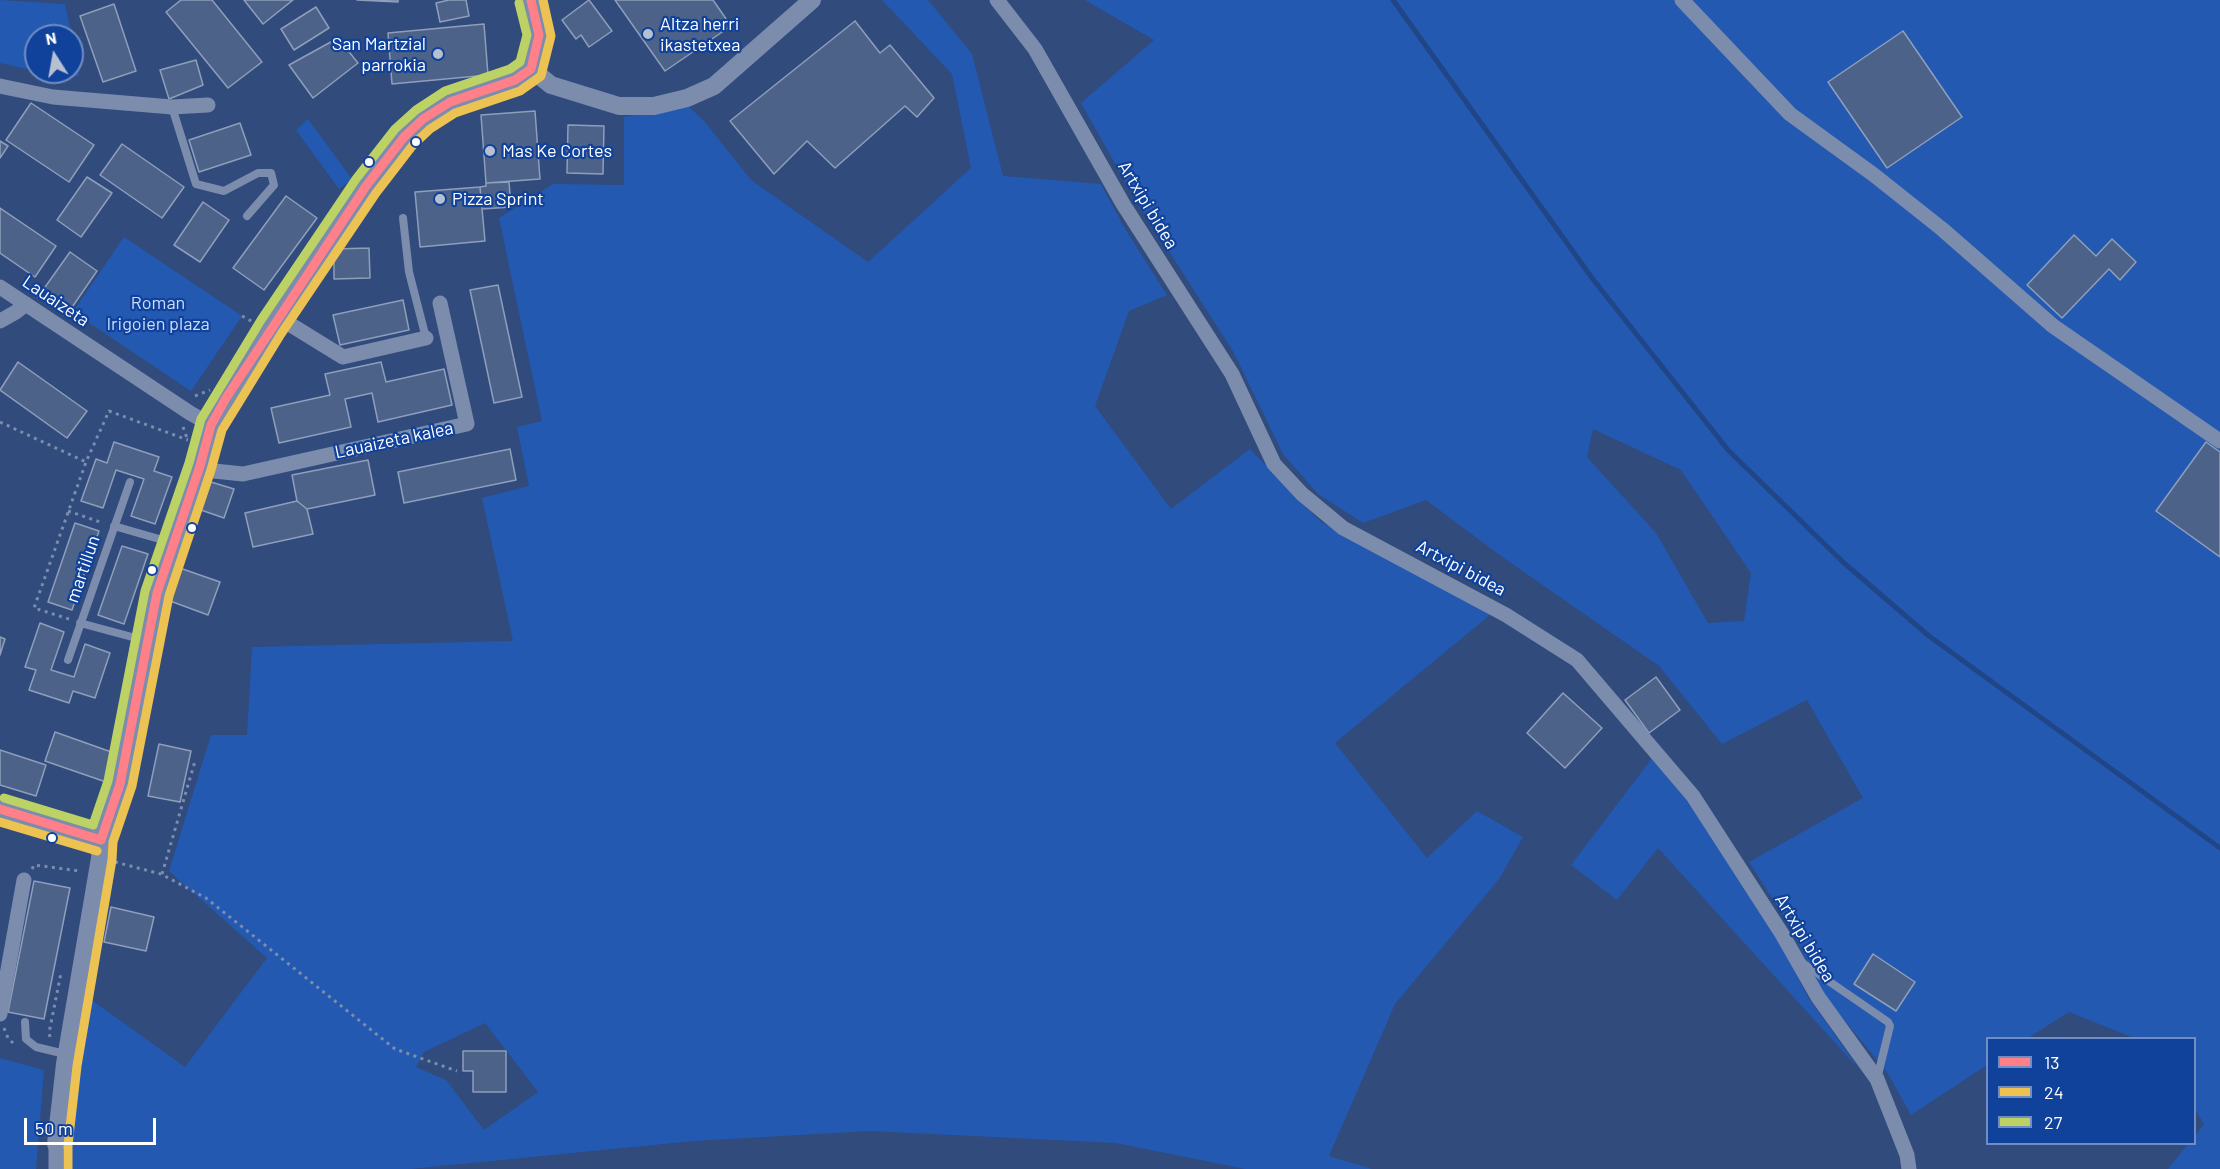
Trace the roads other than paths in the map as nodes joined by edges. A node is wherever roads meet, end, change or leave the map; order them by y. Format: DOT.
graph roads {
  1 [pos="531,0"];
  2 [pos="812,0"];
  3 [pos="997,0"];
  4 [pos="1682,0"];
  5 [pos="531,69"];
  6 [pos="0,86"];
  7 [pos="208,105"];
  8 [pos="172,107"];
  9 [pos="247,216"];
  10 [pos="403,218"];
  11 [pos="0,287"];
  12 [pos="440,303"];
  13 [pos="26,304"];
  14 [pos="278,317"];
  15 [pos="0,321"];
  16 [pos="426,338"];
  17 [pos="211,425"];
  18 [pos="2220,441"];
  19 [pos="200,466"];
  20 [pos="130,482"];
  21 [pos="114,526"];
  22 [pos="173,543"];
  23 [pos="80,623"];
  24 [pos="147,641"];
  25 [pos="68,660"];
  26 [pos="0,809"];
  27 [pos="100,849"];
  28 [pos="24,880"];
  29 [pos="1797,959"];
  30 [pos="0,1014"];
  31 [pos="25,1022"];
  32 [pos="67,1054"];
  33 [pos="1877,1079"];
  34 [pos="56,1144"];
  35 [pos="56,1169"];
  36 [pos="1909,1169"];
  1 -- 5 [label="street"];
  2 -- 5 [label="street"];
  3 -- 29 [label="street, Artxipi bidea"];
  4 -- 18 [label="street"];
  5 -- 14 [label="street"];
  6 -- 8 [label="street"];
  7 -- 8 [label="street"];
  8 -- 9 [label="lane"];
  10 -- 16 [label="lane"];
  11 -- 13 [label="street, Lauaizeta"];
  12 -- 19 [label="street, Lauaizeta kalea"];
  13 -- 15 [label="street"];
  13 -- 17 [label="street, Lauaizeta"];
  14 -- 16 [label="street"];
  14 -- 17 [label="street"];
  17 -- 19 [label="street"];
  19 -- 22 [label="street"];
  20 -- 21 [label="lane, martillun"];
  21 -- 22 [label="lane, martillun"];
  21 -- 23 [label="lane, martillun"];
  22 -- 24 [label="street"];
  23 -- 24 [label="lane, martillun"];
  23 -- 25 [label="lane, martillun"];
  24 -- 27 [label="street"];
  26 -- 27 [label="street"];
  27 -- 32 [label="street"];
  28 -- 30 [label="street"];
  29 -- 33 [label="street, Artxipi bidea"];
  29 -- 33 [label="lane"];
  31 -- 32 [label="lane"];
  32 -- 34 [label="street"];
  33 -- 36 [label="street, Artxipi bidea"];
  34 -- 35 [label="street"];
}
